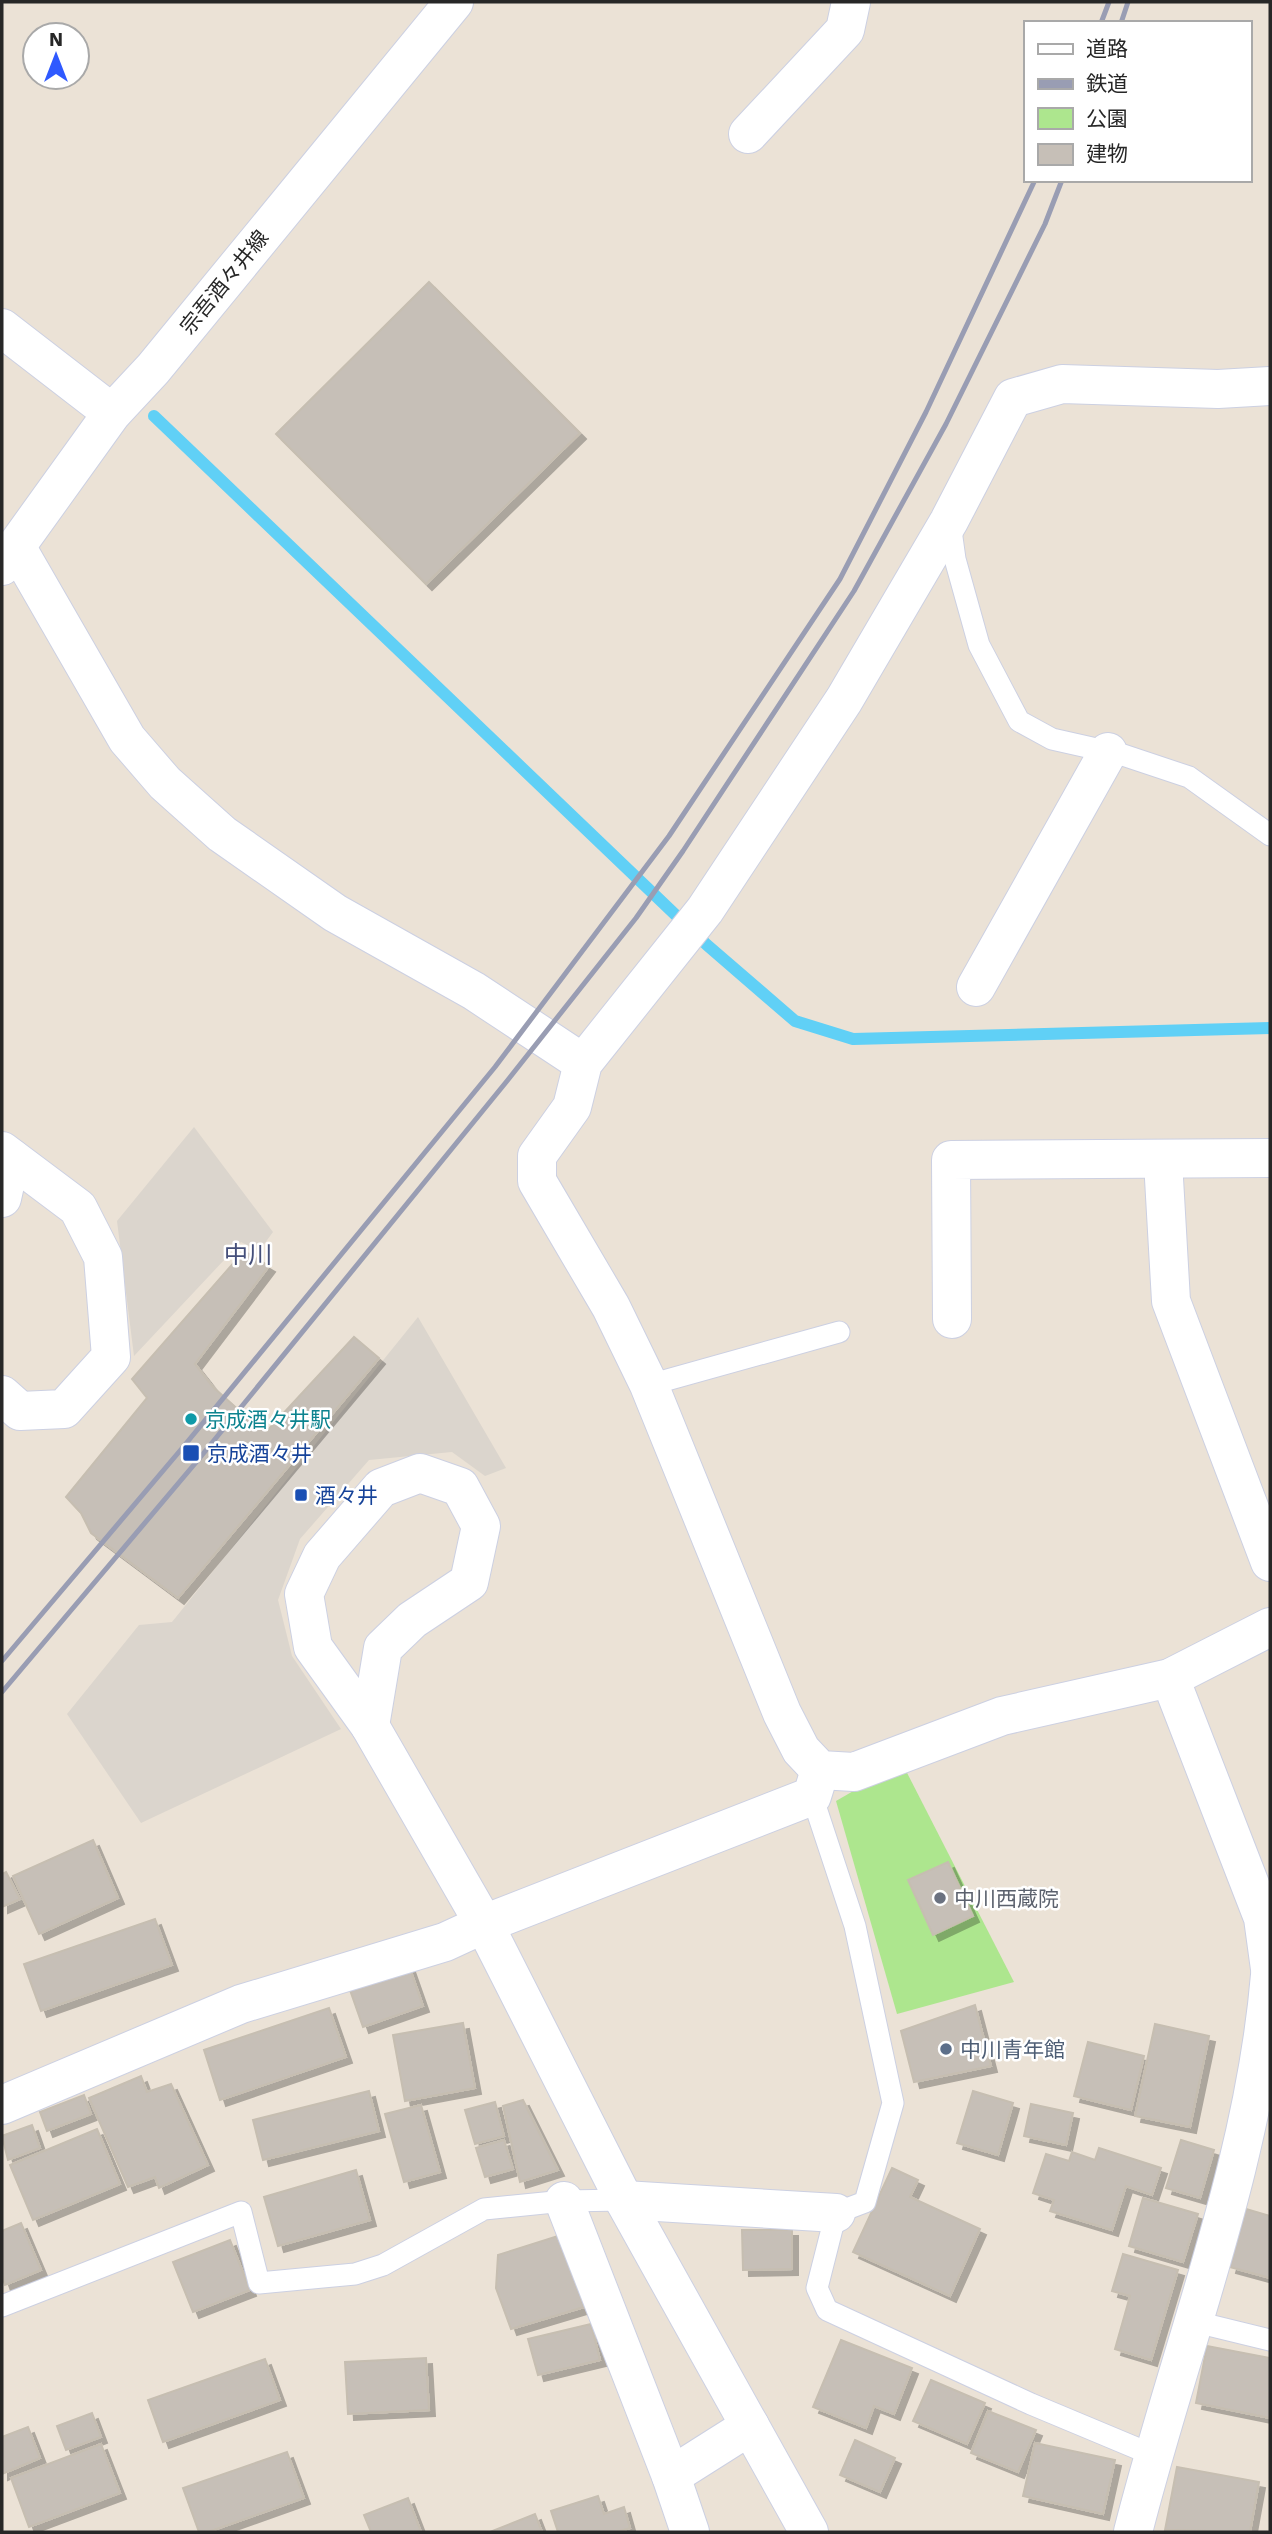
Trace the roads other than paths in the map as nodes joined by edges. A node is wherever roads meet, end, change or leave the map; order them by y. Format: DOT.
graph roads {
  1 [pos="454,2"];
  2 [pos="851,2"];
  3 [pos="748,134"];
  4 [pos="2,328"];
  5 [pos="1270,386"];
  6 [pos="113,413"];
  7 [pos="949,520"];
  8 [pos="9,557"];
  9 [pos="1108,752"];
  10 [pos="1270,835"];
  11 [pos="976,987"];
  12 [pos="583,1063"];
  13 [pos="6,1154"];
  14 [pos="1270,1158"];
  15 [pos="1163,1161"];
  16 [pos="2,1198"];
  17 [pos="952,1319"];
  18 [pos="839,1332"];
  19 [pos="649,1385"];
  20 [pos="2,1395"];
  21 [pos="1270,1562"];
  22 [pos="1270,1628"];
  23 [pos="1170,1678"];
  24 [pos="370,1726"];
  25 [pos="816,1783"];
  26 [pos="484,1924"];
  27 [pos="1270,1969"];
  28 [pos="1270,1975"];
  29 [pos="2,2105"];
  30 [pos="624,2200"];
  31 [pos="564,2201"];
  32 [pos="836,2213"];
  33 [pos="2,2306"];
  34 [pos="1192,2321"];
  35 [pos="1270,2340"];
  36 [pos="750,2426"];
  37 [pos="1153,2455"];
  38 [pos="671,2476"];
  39 [pos="690,2532"];
  40 [pos="809,2532"];
  41 [pos="1133,2532"];
  1 -- 6 [label="street, 宗吾酒々井線"];
  2 -- 3 [label="street"];
  4 -- 6 [label="street"];
  5 -- 7 [label="street"];
  6 -- 8 [label="street, 宗吾酒々井線"];
  7 -- 9 [label="lane"];
  7 -- 12 [label="street"];
  8 -- 12 [label="street"];
  9 -- 10 [label="lane"];
  9 -- 11 [label="street"];
  12 -- 19 [label="street"];
  13 -- 16 [label="street"];
  13 -- 20 [label="street"];
  14 -- 15 [label="street"];
  15 -- 17 [label="street"];
  15 -- 21 [label="street"];
  18 -- 19 [label="lane"];
  19 -- 25 [label="street"];
  22 -- 23 [label="street"];
  23 -- 25 [label="street"];
  23 -- 27 [label="street"];
  24 -- 24 [label="street"];
  24 -- 26 [label="street"];
  25 -- 26 [label="street"];
  25 -- 32 [label="lane"];
  26 -- 29 [label="street"];
  26 -- 30 [label="street"];
  28 -- 34 [label="street"];
  30 -- 31 [label="lane"];
  30 -- 32 [label="street"];
  30 -- 36 [label="street"];
  31 -- 33 [label="lane"];
  31 -- 38 [label="street"];
  32 -- 37 [label="lane"];
  34 -- 35 [label="lane"];
  34 -- 37 [label="street"];
  36 -- 38 [label="street"];
  36 -- 40 [label="street"];
  37 -- 41 [label="street"];
  38 -- 39 [label="street"];
}
